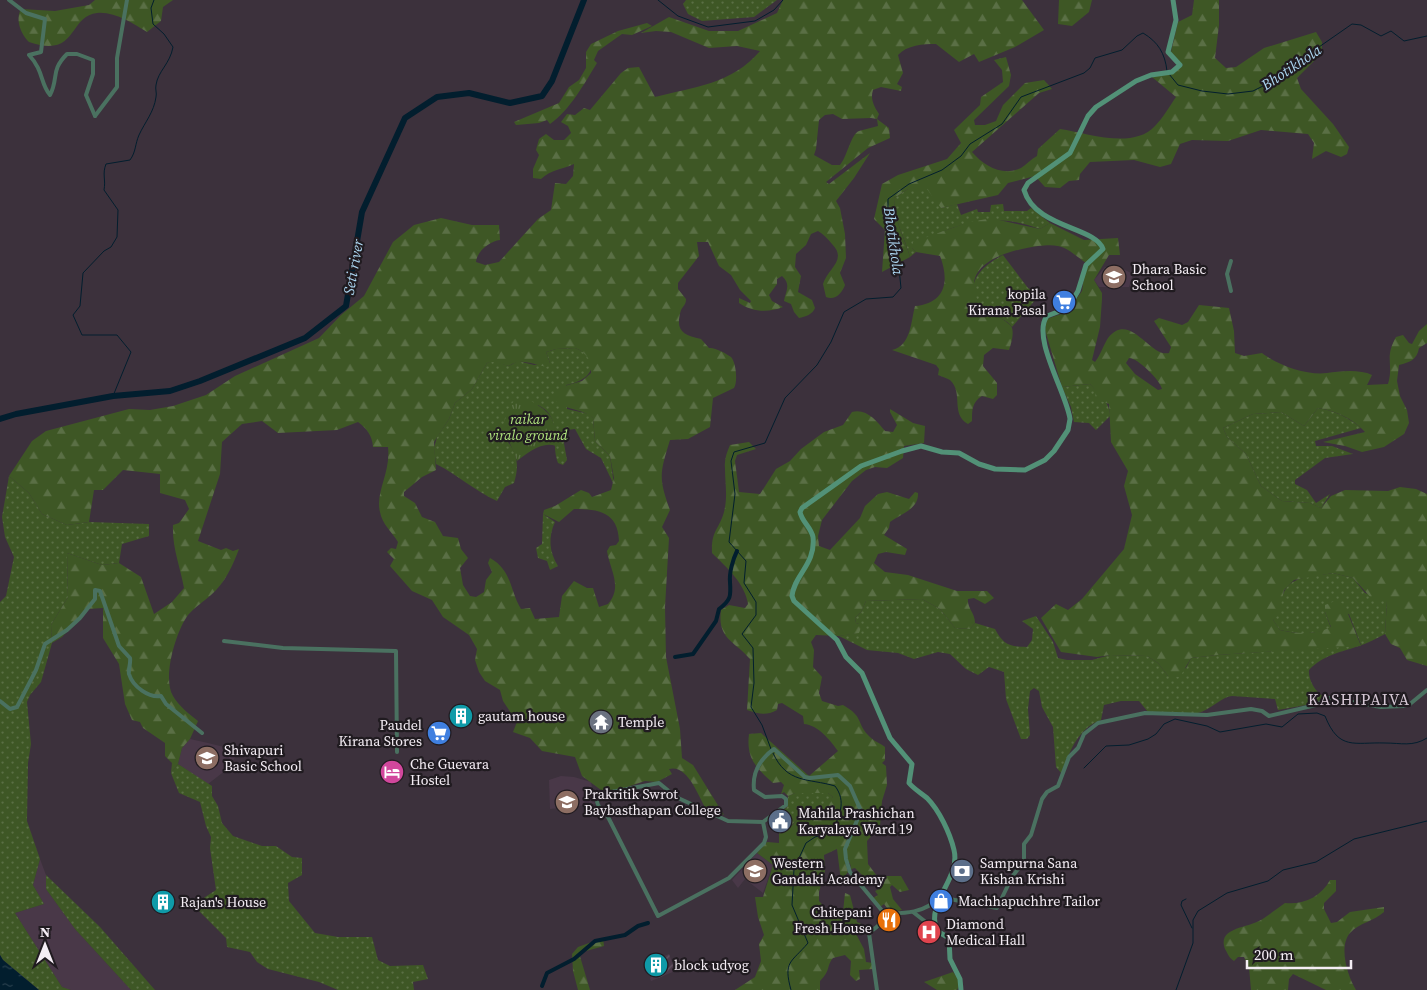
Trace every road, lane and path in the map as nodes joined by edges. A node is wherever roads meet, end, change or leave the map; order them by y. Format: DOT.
graph roads {
  1 [pos="10,0"];
  2 [pos="127,0"];
  3 [pos="1173,0"];
  4 [pos="1231,261"];
  5 [pos="1231,291"];
  6 [pos="224,641"];
  7 [pos="1427,690"];
  8 [pos="0,701"];
  9 [pos="202,733"];
  10 [pos="397,752"];
  11 [pos="764,822"];
  12 [pos="939,897"];
  13 [pos="911,912"];
  14 [pos="885,913"];
  15 [pos="936,930"];
  16 [pos="877,990"];
  17 [pos="961,990"];
  1 -- 2 [label="street"];
  3 -- 12 [label="main road"];
  4 -- 5 [label="street"];
  6 -- 10 [label="street"];
  7 -- 12 [label="street"];
  8 -- 9 [label="street"];
  11 -- 11 [label="street"];
  11 -- 14 [label="street"];
  12 -- 13 [label="street"];
  12 -- 15 [label="main road"];
  13 -- 14 [label="street"];
  13 -- 15 [label="street"];
  14 -- 16 [label="street"];
  15 -- 17 [label="main road"];
}
